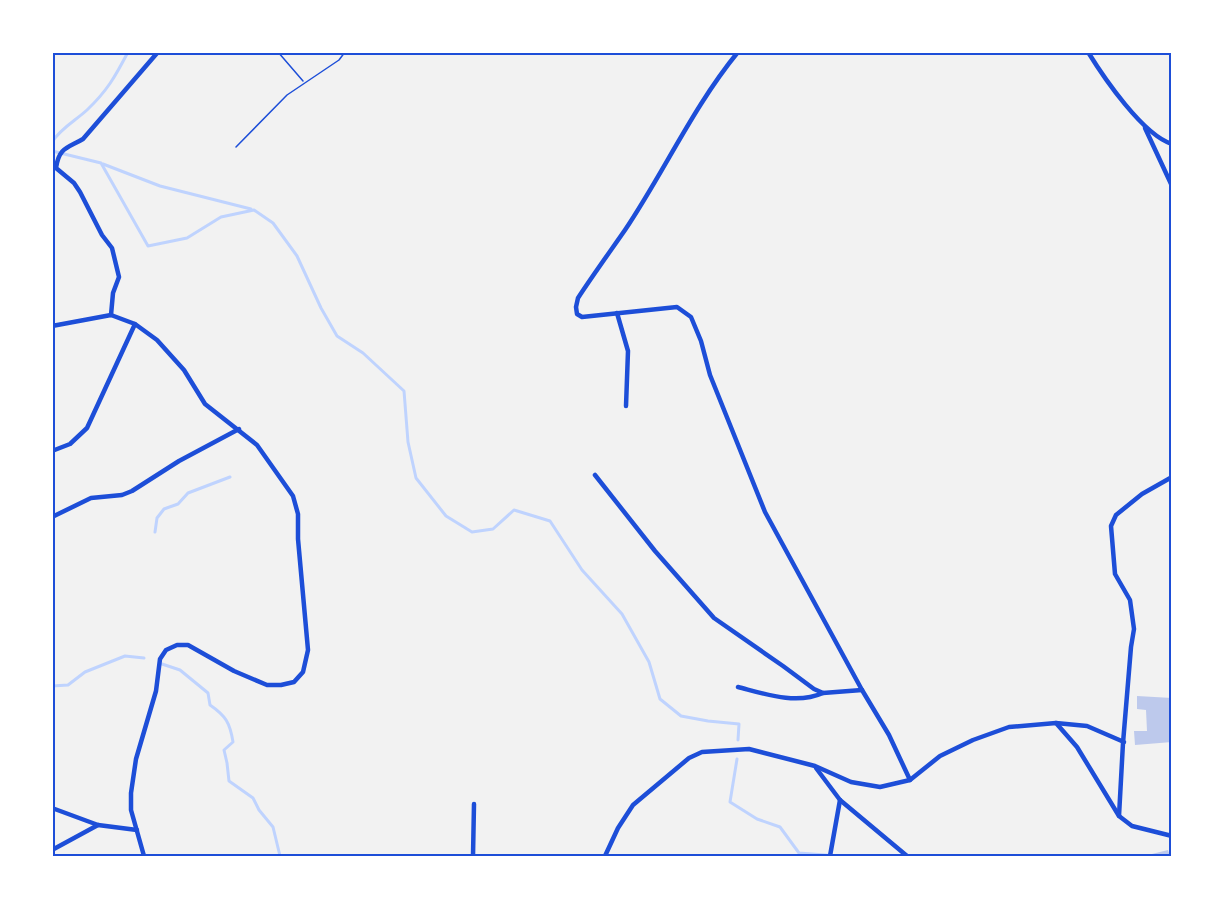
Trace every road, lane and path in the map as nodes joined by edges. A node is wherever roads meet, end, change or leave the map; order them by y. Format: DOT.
graph roads {
  1 [pos="158,52"];
  2 [pos="278,52"];
  3 [pos="345,52"];
  4 [pos="738,52"];
  5 [pos="1088,52"];
  6 [pos="304,82"];
  7 [pos="1146,128"];
  8 [pos="1172,144"];
  9 [pos="236,147"];
  10 [pos="54,167"];
  11 [pos="1172,186"];
  12 [pos="617,313"];
  13 [pos="111,315"];
  14 [pos="135,324"];
  15 [pos="52,326"];
  16 [pos="626,406"];
  17 [pos="239,429"];
  18 [pos="52,451"];
  19 [pos="595,475"];
  20 [pos="1172,477"];
  21 [pos="52,517"];
  22 [pos="738,687"];
  23 [pos="862,690"];
  24 [pos="823,693"];
  25 [pos="1056,723"];
  26 [pos="1124,742"];
  27 [pos="815,766"];
  28 [pos="910,780"];
  29 [pos="840,800"];
  30 [pos="474,804"];
  31 [pos="52,808"];
  32 [pos="1119,816"];
  33 [pos="98,825"];
  34 [pos="137,830"];
  35 [pos="1172,836"];
  36 [pos="52,850"];
  37 [pos="144,856"];
  38 [pos="473,856"];
  39 [pos="605,856"];
  40 [pos="830,856"];
  41 [pos="907,856"];
  1 -- 10 [label="street"];
  2 -- 6 [label="path"];
  3 -- 6 [label="path"];
  4 -- 12 [label="street"];
  5 -- 7 [label="street"];
  6 -- 9 [label="path"];
  7 -- 8 [label="street"];
  7 -- 11 [label="street"];
  10 -- 13 [label="street"];
  12 -- 16 [label="street"];
  12 -- 23 [label="street"];
  13 -- 14 [label="street"];
  13 -- 15 [label="street"];
  14 -- 17 [label="street"];
  14 -- 18 [label="street"];
  17 -- 21 [label="street"];
  17 -- 34 [label="street"];
  19 -- 24 [label="street"];
  20 -- 26 [label="street"];
  22 -- 24 [label="street"];
  23 -- 24 [label="street"];
  23 -- 28 [label="street"];
  25 -- 26 [label="street"];
  25 -- 28 [label="street"];
  25 -- 32 [label="street"];
  26 -- 32 [label="street"];
  27 -- 28 [label="street"];
  27 -- 29 [label="street"];
  27 -- 39 [label="street"];
  29 -- 40 [label="street"];
  29 -- 41 [label="street"];
  30 -- 38 [label="street"];
  31 -- 33 [label="street"];
  32 -- 35 [label="street"];
  33 -- 34 [label="street"];
  33 -- 36 [label="street"];
  34 -- 37 [label="street"];
}
